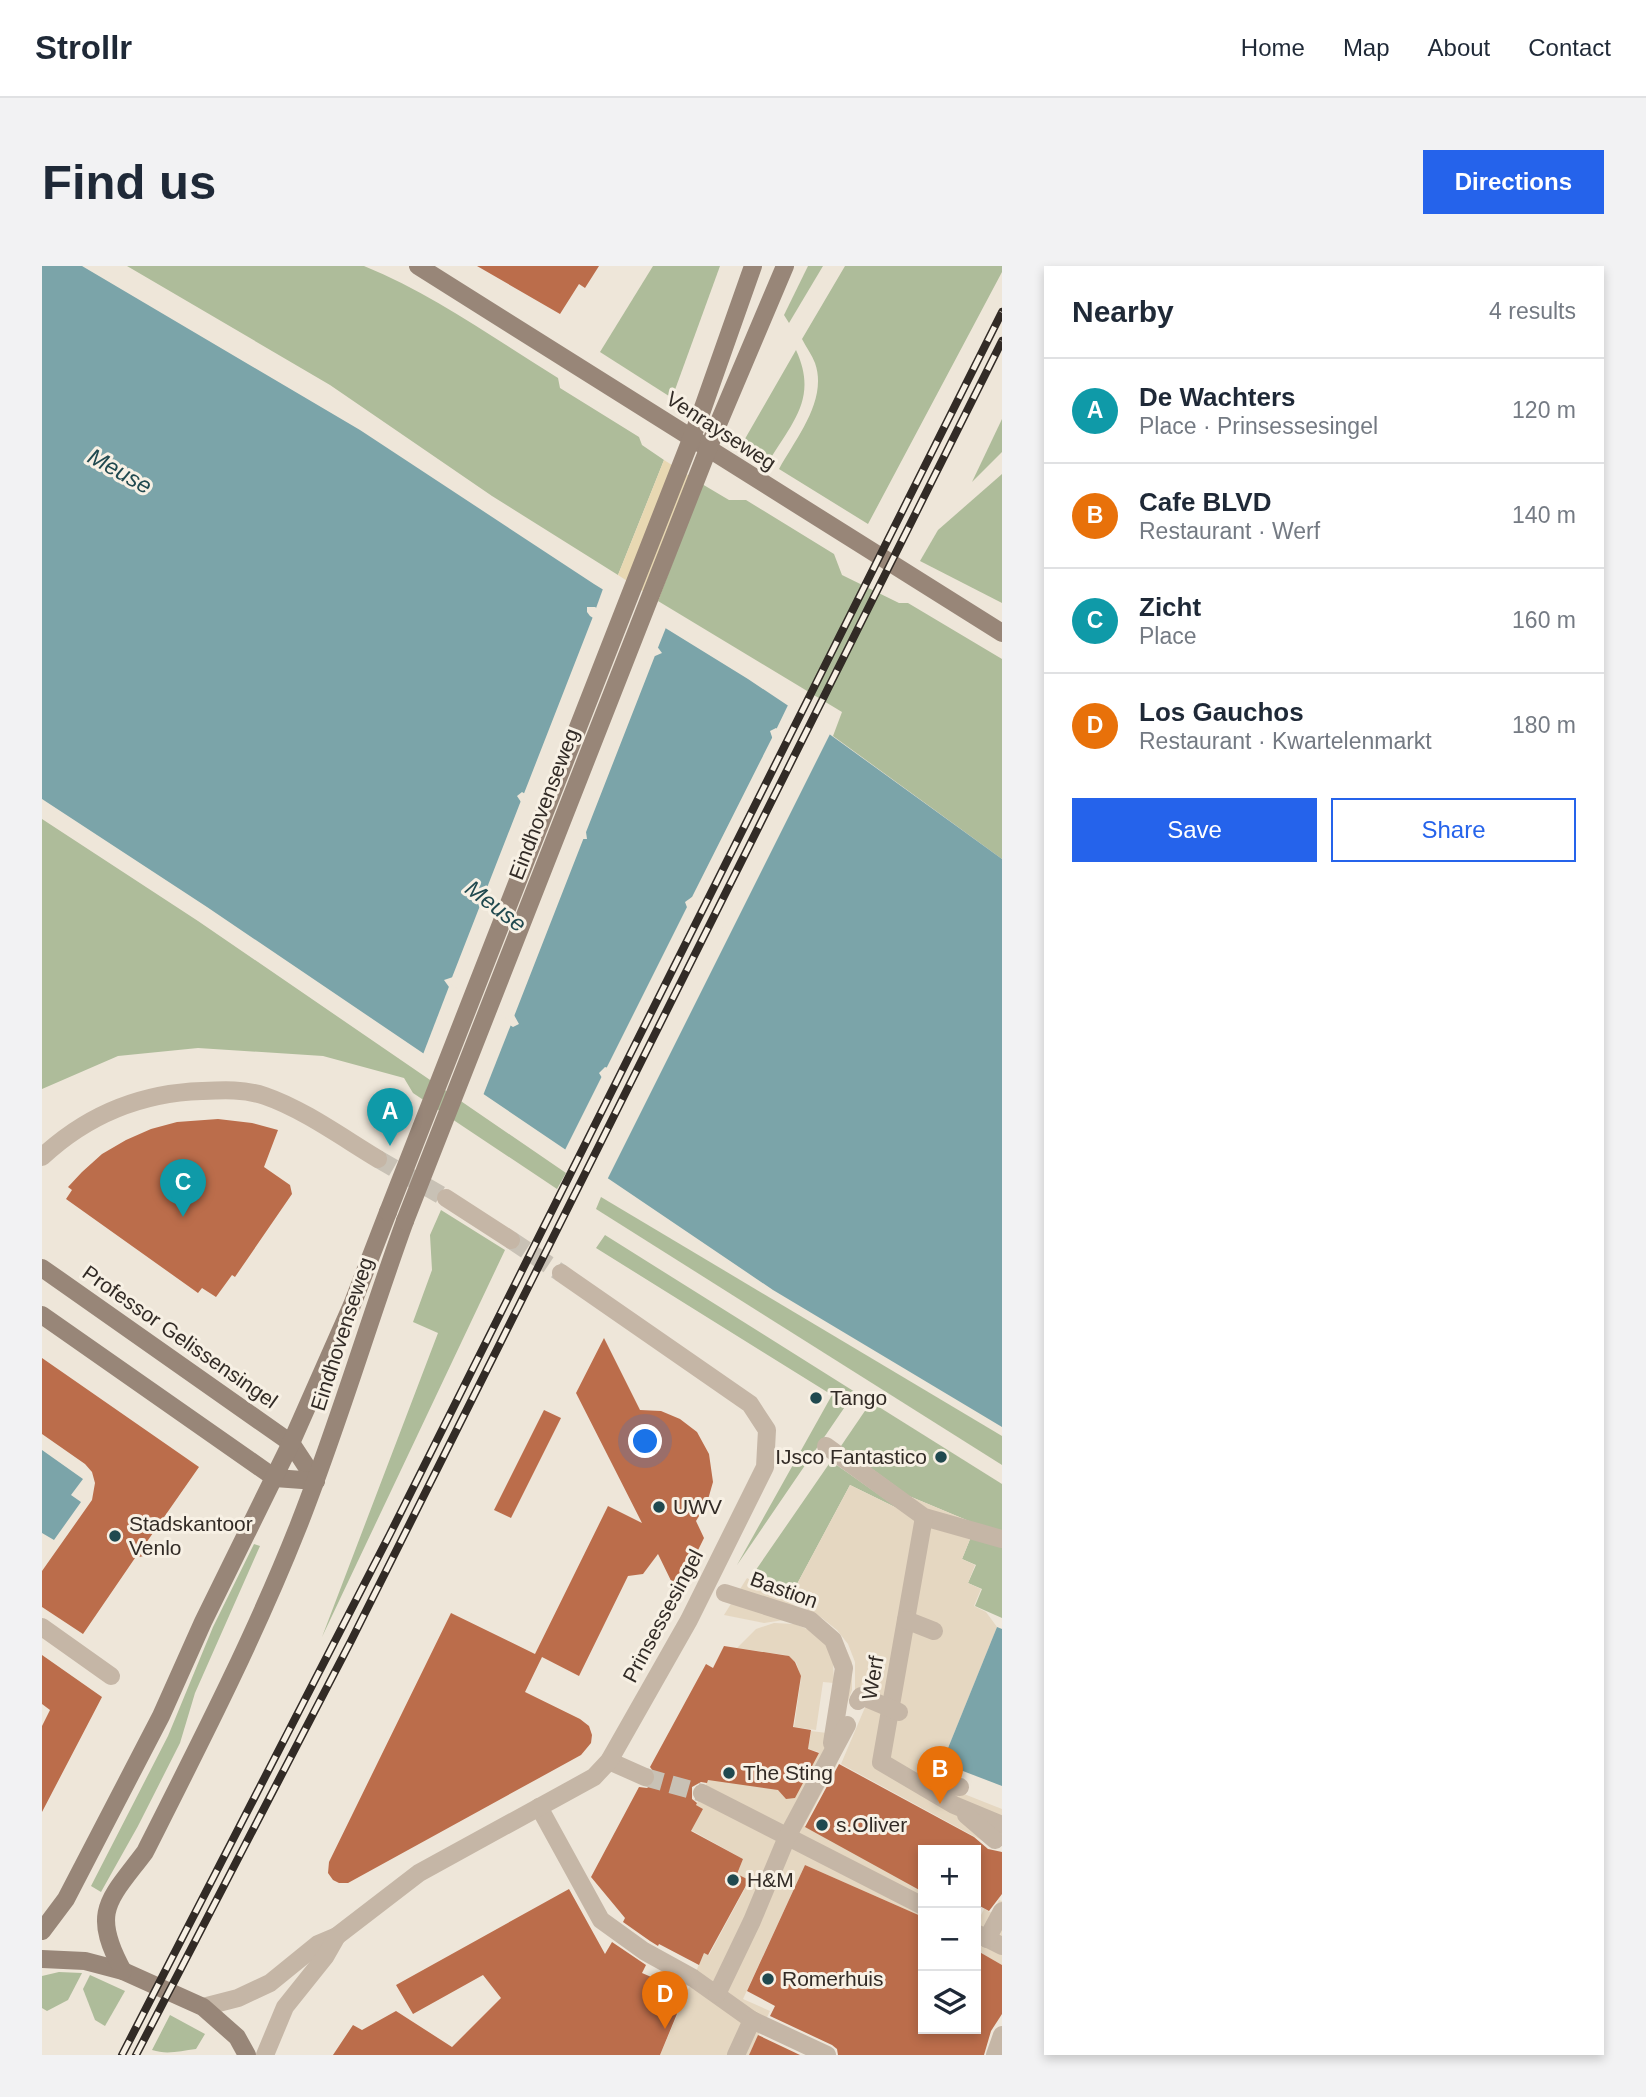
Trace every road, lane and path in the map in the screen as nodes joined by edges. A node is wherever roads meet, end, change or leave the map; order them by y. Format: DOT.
graph roads {
  1 [pos="418,266"];
  2 [pos="753,266"];
  3 [pos="785,266"];
  4 [pos="1002,633"];
  5 [pos="42,1157"];
  6 [pos="378,1159"];
  7 [pos="446,1198"];
  8 [pos="511,1240"];
  9 [pos="42,1268"];
  10 [pos="561,1273"];
  11 [pos="42,1315"];
  12 [pos="291,1443"];
  13 [pos="826,1446"];
  14 [pos="275,1478"];
  15 [pos="316,1481"];
  16 [pos="924,1517"];
  17 [pos="1002,1539"];
  18 [pos="725,1593"];
  19 [pos="906,1620"];
  20 [pos="42,1627"];
  21 [pos="934,1631"];
  22 [pos="111,1676"];
  23 [pos="858,1701"];
  24 [pos="896,1711"];
  25 [pos="847,1725"];
  26 [pos="822,1733"];
  27 [pos="829,1757"];
  28 [pos="609,1761"];
  29 [pos="645,1777"];
  30 [pos="702,1793"];
  31 [pos="539,1807"];
  32 [pos="998,1832"];
  33 [pos="787,1837"];
  34 [pos="918,1903"];
  35 [pos="1002,1911"];
  36 [pos="42,1931"];
  37 [pos="337,1936"];
  38 [pos="988,1939"];
  39 [pos="42,1959"];
  40 [pos="123,1971"];
  41 [pos="719,1989"];
  42 [pos="204,2007"];
  43 [pos="752,2020"];
  44 [pos="1002,2035"];
  45 [pos="247,2055"];
  46 [pos="265,2055"];
  47 [pos="736,2055"];
  48 [pos="827,2055"];
  49 [pos="995,2055"];
  1 -- 4 [label="main road, Venrayseweg"];
  2 -- 12 [label="main road, Eindhovenseweg, bridge"];
  3 -- 15 [label="main road, Eindhovenseweg, bridge"];
  5 -- 6 [label="street"];
  7 -- 8 [label="street"];
  9 -- 12 [label="main road, Professor Gelissensingel"];
  10 -- 28 [label="street, Prinsessesingel"];
  11 -- 14 [label="main road"];
  12 -- 14 [label="main road, Eindhovenseweg"];
  12 -- 15 [label="main road"];
  13 -- 16 [label="street"];
  14 -- 15 [label="main road"];
  14 -- 36 [label="main road, Eindhovenseweg"];
  15 -- 40 [label="main road, Eindhovenseweg"];
  16 -- 17 [label="street"];
  16 -- 19 [label="street, Werf"];
  18 -- 27 [label="street, Bastion"];
  19 -- 21 [label="street"];
  19 -- 24 [label="street, Werf"];
  20 -- 22 [label="street"];
  23 -- 24 [label="street"];
  24 -- 32 [label="street, Werf"];
  25 -- 27 [label="street, Bastion"];
  26 -- 27 [label="street"];
  27 -- 33 [label="street, Bastion"];
  28 -- 29 [label="street"];
  28 -- 31 [label="street, Prinsessesingel"];
  30 -- 33 [label="street"];
  31 -- 37 [label="street, Prinsessesingel"];
  31 -- 41 [label="street"];
  33 -- 34 [label="street"];
  33 -- 41 [label="street, Bastion"];
  35 -- 38 [label="street"];
  37 -- 42 [label="street, Prinsessesingel"];
  37 -- 46 [label="street, Prinsessesingel"];
  39 -- 40 [label="main road"];
  40 -- 42 [label="main road"];
  41 -- 43 [label="street"];
  42 -- 45 [label="main road"];
  43 -- 47 [label="street"];
  43 -- 48 [label="street"];
  44 -- 49 [label="street"];
}
